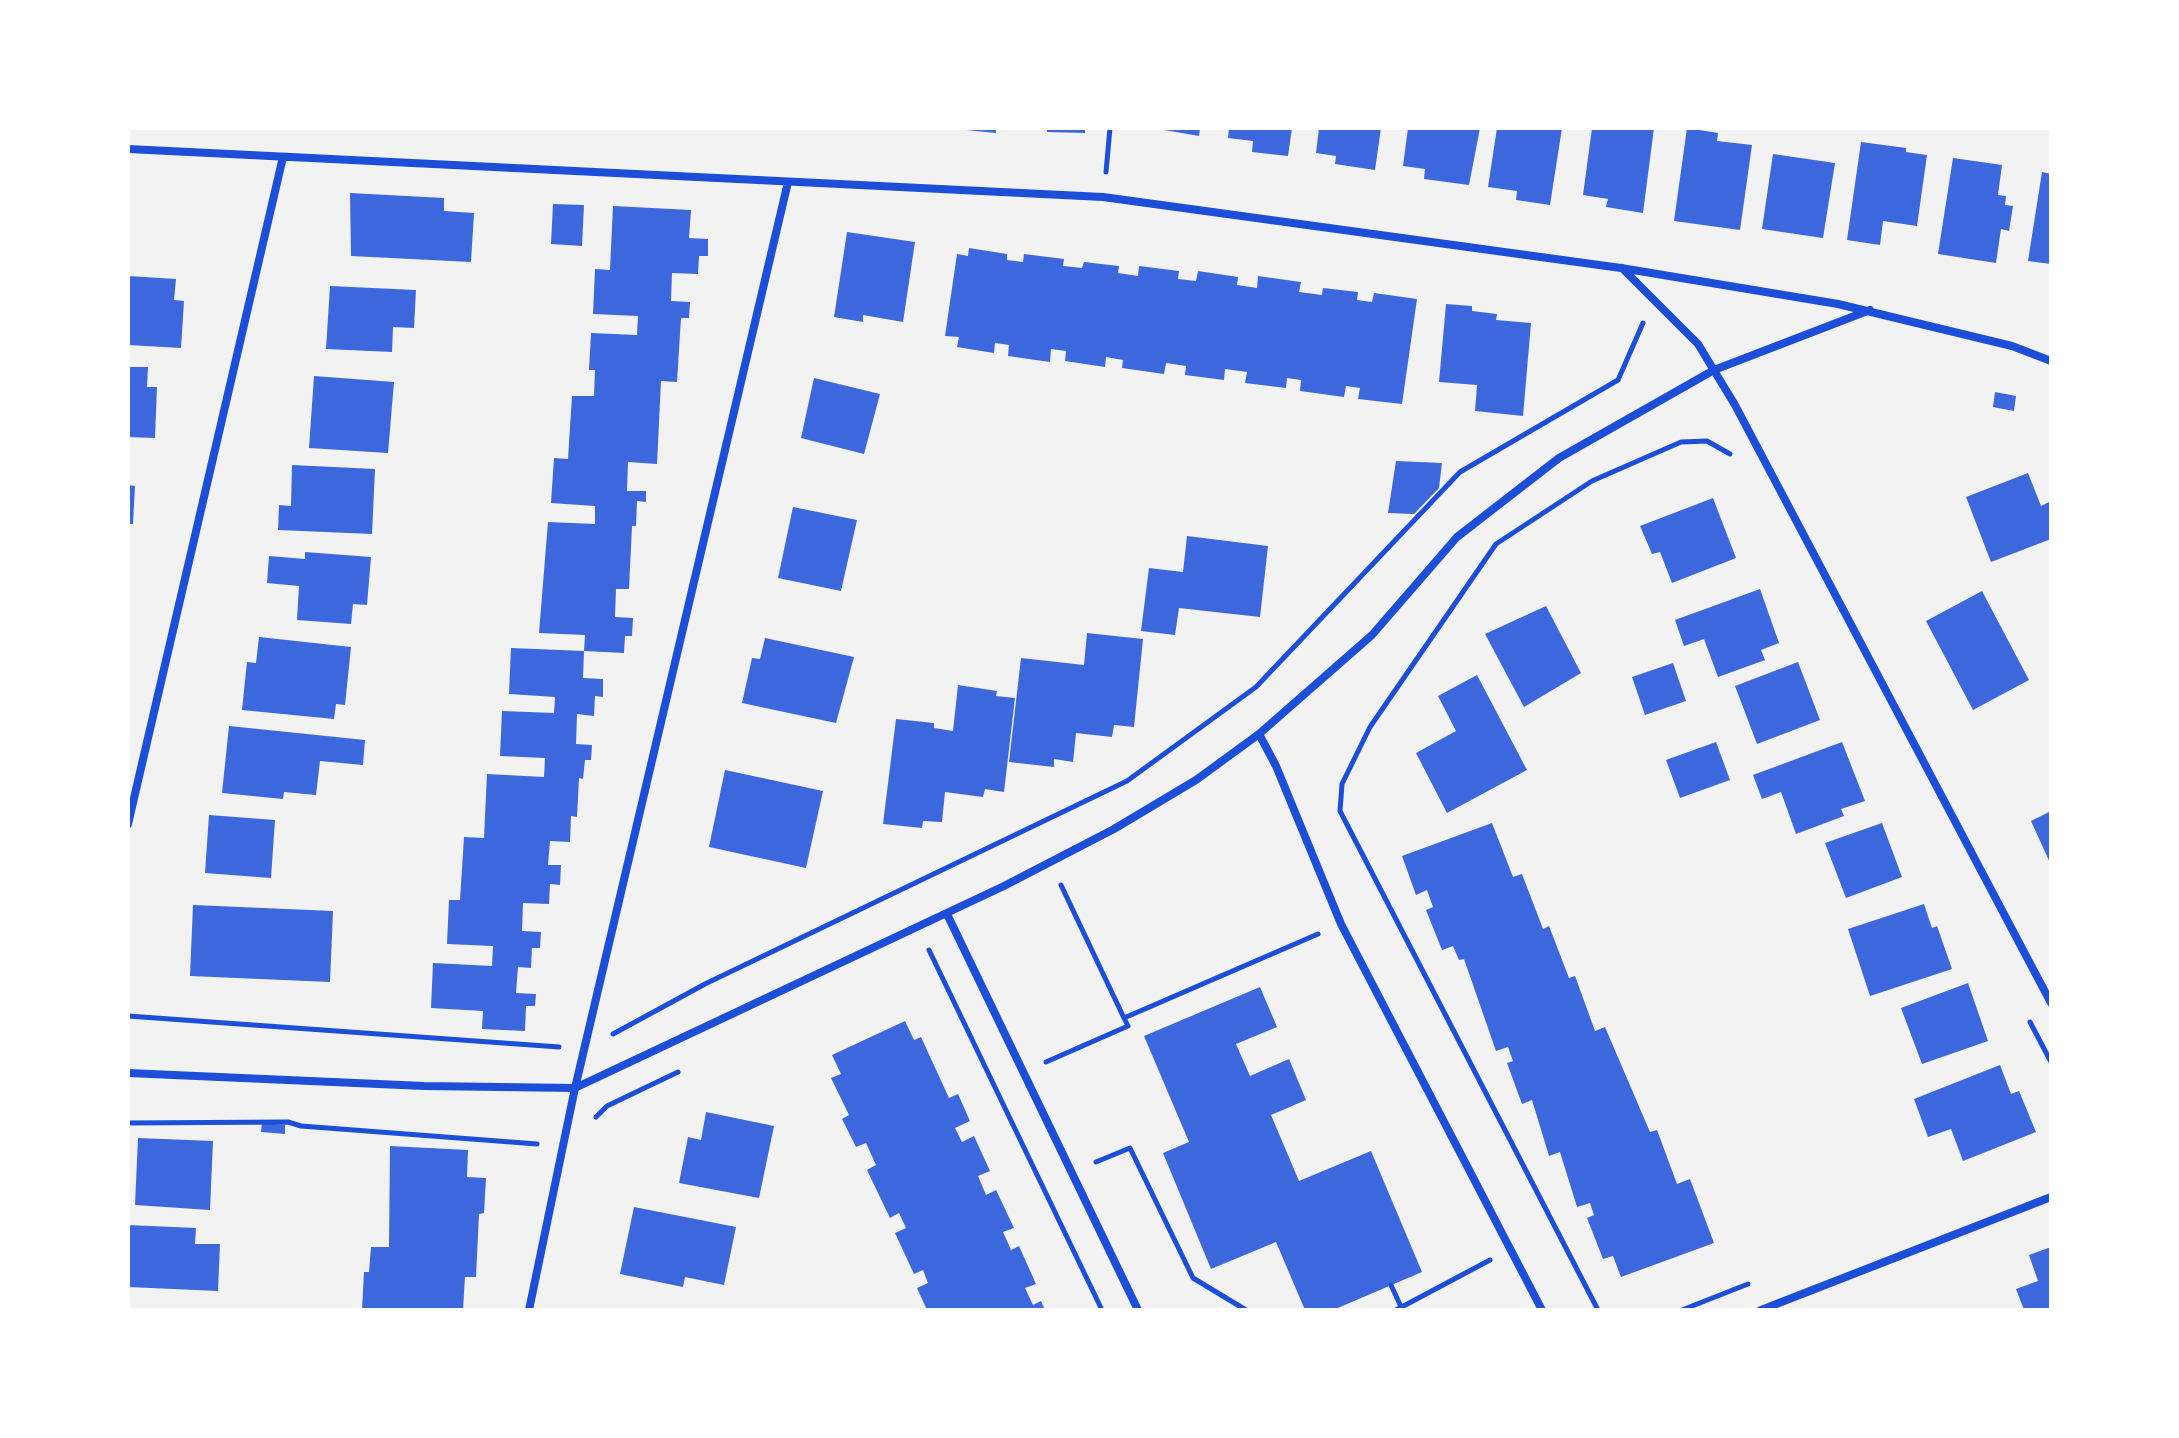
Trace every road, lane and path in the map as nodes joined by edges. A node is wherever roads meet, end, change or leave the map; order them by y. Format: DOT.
graph roads {
  1 [pos="1110,128"];
  2 [pos="128,149"];
  3 [pos="283,157"];
  4 [pos="788,182"];
  5 [pos="1103,197"];
  6 [pos="1621,268"];
  7 [pos="1870,310"];
  8 [pos="1645,319"];
  9 [pos="2051,361"];
  10 [pos="1714,370"];
  11 [pos="1735,464"];
  12 [pos="1259,734"];
  13 [pos="128,824"];
  14 [pos="1050,862"];
  15 [pos="947,914"];
  16 [pos="1341,924"];
  17 [pos="919,927"];
  18 [pos="2051,1003"];
  19 [pos="128,1016"];
  20 [pos="1124,1018"];
  21 [pos="2029,1020"];
  22 [pos="585,1050"];
  23 [pos="2051,1062"];
  24 [pos="1024,1072"];
  25 [pos="128,1073"];
  26 [pos="575,1088"];
  27 [pos="1071,1172"];
  28 [pos="2051,1197"];
  29 [pos="1512,1248"];
  30 [pos="1391,1285"];
  31 [pos="1400,1309"];
  32 [pos="529,1310"];
  33 [pos="1102,1310"];
  34 [pos="1138,1310"];
  35 [pos="1246,1310"];
  36 [pos="1542,1310"];
  37 [pos="1598,1310"];
  38 [pos="1761,1310"];
  1 -- 5 [label="path"];
  2 -- 3 [label="street"];
  3 -- 4 [label="street"];
  3 -- 13 [label="street"];
  4 -- 5 [label="street"];
  4 -- 22 [label="street"];
  5 -- 6 [label="street"];
  6 -- 7 [label="street"];
  6 -- 10 [label="street"];
  7 -- 9 [label="street"];
  7 -- 10 [label="street"];
  8 -- 22 [label="path"];
  10 -- 12 [label="street"];
  10 -- 18 [label="street"];
  11 -- 37 [label="path"];
  12 -- 14 [label="street"];
  12 -- 16 [label="street"];
  14 -- 15 [label="street"];
  14 -- 20 [label="path"];
  15 -- 17 [label="street"];
  15 -- 24 [label="street"];
  16 -- 20 [label="path"];
  16 -- 29 [label="street"];
  17 -- 26 [label="street"];
  17 -- 33 [label="path"];
  19 -- 22 [label="path"];
  20 -- 24 [label="path"];
  21 -- 23 [label="path"];
  22 -- 26 [label="street"];
  24 -- 27 [label="street"];
  25 -- 26 [label="street"];
  26 -- 32 [label="street"];
  27 -- 34 [label="street"];
  27 -- 35 [label="path"];
  28 -- 38 [label="street"];
  29 -- 31 [label="path"];
  29 -- 36 [label="street"];
  30 -- 31 [label="path"];
}
